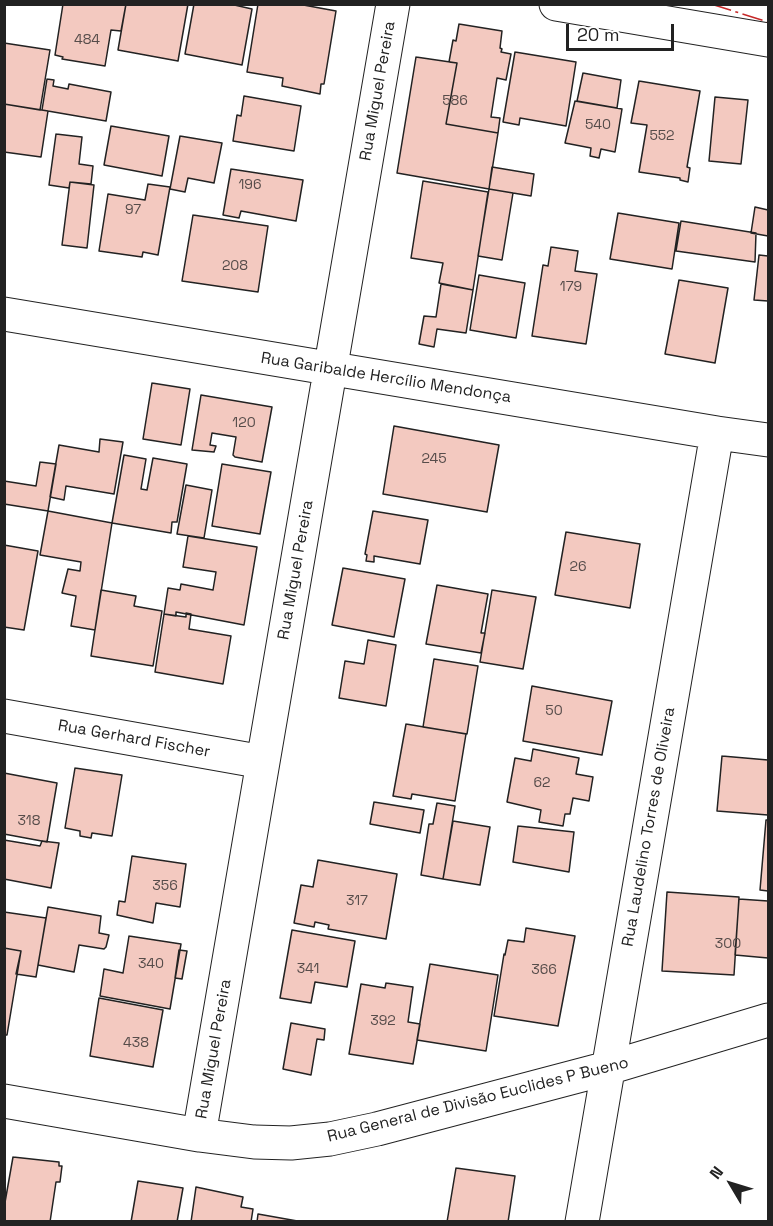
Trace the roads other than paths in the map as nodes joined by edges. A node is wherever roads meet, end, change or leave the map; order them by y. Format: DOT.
graph roads {
  1 [pos="393,4"];
  2 [pos="556,4"];
  3 [pos="768,40"];
  4 [pos="4,314"];
  5 [pos="330,369"];
  6 [pos="717,433"];
  7 [pos="768,440"];
  8 [pos="4,716"];
  9 [pos="263,762"];
  10 [pos="768,1020"];
  11 [pos="608,1068"];
  12 [pos="4,1101"];
  13 [pos="199,1135"];
  14 [pos="582,1221"];
  1 -- 5 [label="street, Rua Miguel Pereira"];
  2 -- 3 [label="street"];
  4 -- 5 [label="street, Rua Garibalde Hercílio Mendonça"];
  5 -- 6 [label="street, Rua Garibalde Hercílio Mendonça"];
  5 -- 9 [label="street, Rua Miguel Pereira"];
  6 -- 7 [label="street, Rua Garibalde Hercílio Mendonça"];
  6 -- 11 [label="street, Rua Laudelino Torres de Oliveira"];
  8 -- 9 [label="street, Rua Gerhard Fischer"];
  9 -- 13 [label="street, Rua Miguel Pereira"];
  10 -- 11 [label="street, Rua General de Divisão Euclides P Bueno"];
  11 -- 13 [label="street, Rua General de Divisão Euclides P Bueno"];
  11 -- 14 [label="street, Rua Laudelino Torres de Oliveira"];
  12 -- 13 [label="street, Rua General de Divisão Euclides P Bueno"];
}
